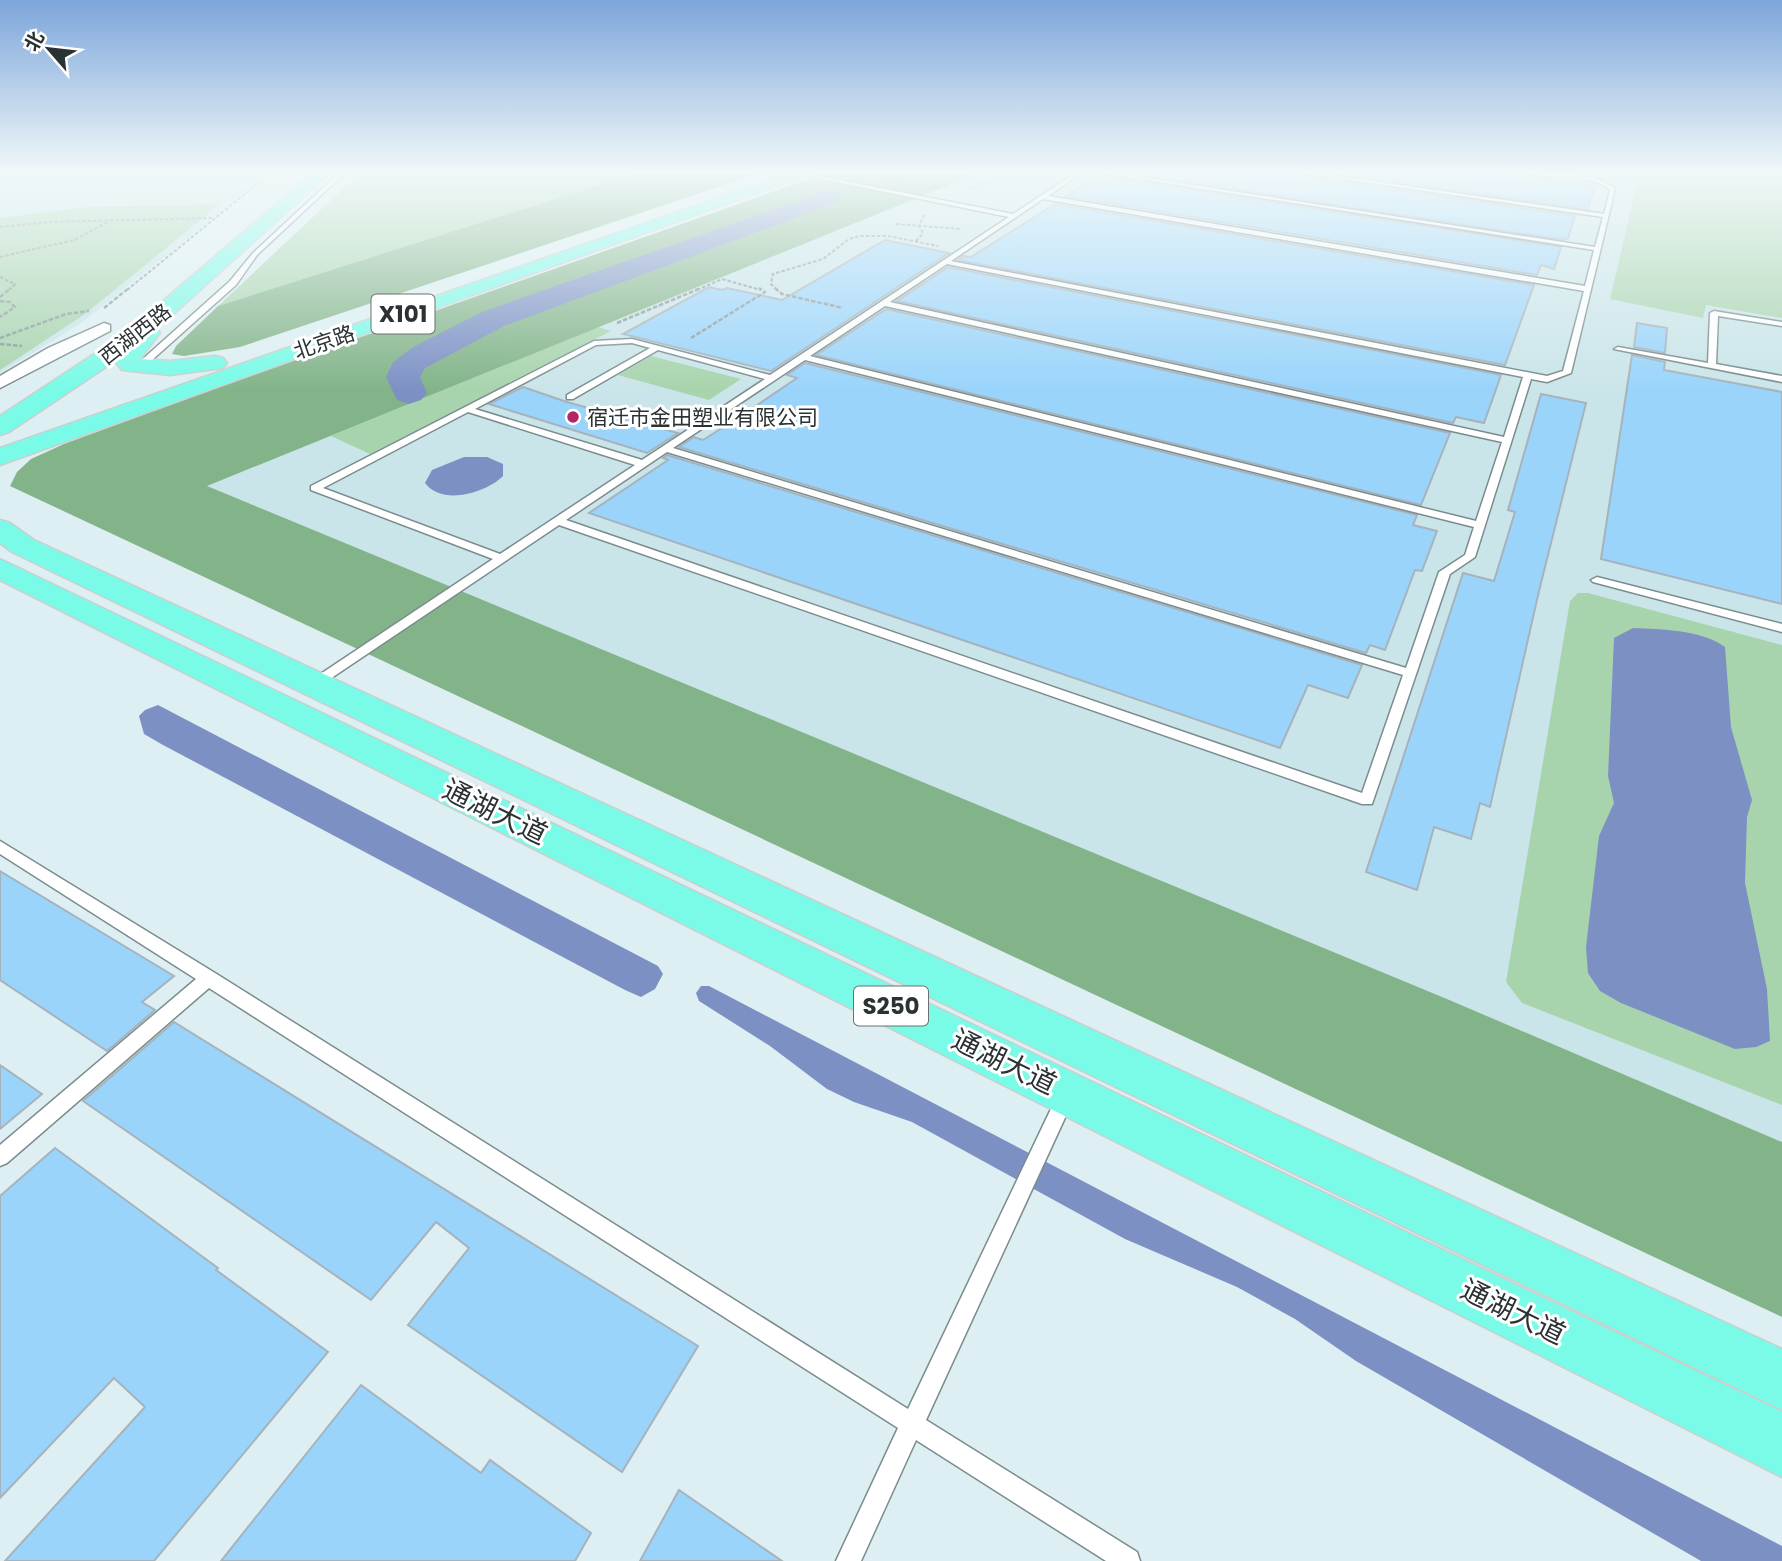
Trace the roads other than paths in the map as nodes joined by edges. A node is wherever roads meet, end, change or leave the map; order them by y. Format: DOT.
graph roads {
  1 [pos="241,245"];
  2 [pos="265,245"];
  3 [pos="560,245"];
  4 [pos="595,245"];
  5 [pos="971,245"];
  6 [pos="1325,245"];
  7 [pos="1571,245"];
  8 [pos="1599,245"];
  9 [pos="1598,249"];
  10 [pos="945,262"];
  11 [pos="1588,289"];
  12 [pos="884,303"];
  13 [pos="104,316"];
  14 [pos="159,317"];
  15 [pos="1782,324"];
  16 [pos="656,348"];
  17 [pos="1618,349"];
  18 [pos="803,357"];
  19 [pos="215,363"];
  20 [pos="1712,366"];
  21 [pos="139,367"];
  22 [pos="1528,376"];
  23 [pos="771,378"];
  24 [pos="1782,379"];
  25 [pos="0,383"];
  26 [pos="0,396"];
  27 [pos="570,397"];
  28 [pos="467,409"];
  29 [pos="0,427"];
  30 [pos="0,438"];
  31 [pos="1508,441"];
  32 [pos="666,449"];
  33 [pos="0,457"];
  34 [pos="643,464"];
  35 [pos="558,522"];
  36 [pos="1480,524"];
  37 [pos="0,529"];
  38 [pos="502,559"];
  39 [pos="0,568"];
  40 [pos="1597,580"];
  41 [pos="1782,628"];
  42 [pos="1410,673"];
  43 [pos="314,684"];
  44 [pos="0,847"];
  45 [pos="209,978"];
  46 [pos="1067,1093"];
  47 [pos="0,1157"];
  48 [pos="1782,1380"];
  49 [pos="913,1424"];
  50 [pos="1782,1445"];
  51 [pos="848,1561"];
  52 [pos="1128,1561"];
  1 -- 14 [label="main road, 西湖西路"];
  2 -- 21 [label="lane"];
  3 -- 19 [label="main road, 北京路 / X101"];
  4 -- 33 [label="main road, 北京路 / X101"];
  5 -- 10 [label="lane"];
  6 -- 11 [label="lane"];
  7 -- 9 [label="lane"];
  8 -- 9 [label="lane"];
  9 -- 11 [label="lane"];
  10 -- 12 [label="lane"];
  10 -- 22 [label="lane"];
  11 -- 22 [label="lane"];
  12 -- 18 [label="lane"];
  12 -- 31 [label="lane"];
  13 -- 25 [label="street"];
  13 -- 26 [label="main road, 西湖西路"];
  14 -- 21 [label="main road"];
  14 -- 29 [label="main road, 西湖西路"];
  15 -- 20 [label="lane"];
  16 -- 23 [label="lane"];
  16 -- 27 [label="lane"];
  16 -- 28 [label="lane"];
  17 -- 20 [label="lane"];
  18 -- 23 [label="lane"];
  18 -- 36 [label="lane"];
  19 -- 21 [label="main road"];
  19 -- 30 [label="main road, 北京路 / X101"];
  20 -- 24 [label="lane"];
  22 -- 31 [label="lane"];
  23 -- 32 [label="lane"];
  28 -- 34 [label="lane"];
  28 -- 38 [label="lane"];
  31 -- 36 [label="lane"];
  32 -- 34 [label="lane"];
  32 -- 42 [label="lane"];
  34 -- 35 [label="lane"];
  35 -- 38 [label="lane"];
  35 -- 42 [label="lane"];
  36 -- 42 [label="lane"];
  37 -- 43 [label="main road, 通湖大道 / S250"];
  38 -- 43 [label="lane"];
  39 -- 46 [label="main road, 通湖大道 / S250"];
  40 -- 41 [label="lane"];
  43 -- 48 [label="main road, 通湖大道 / S250"];
  44 -- 45 [label="lane"];
  45 -- 47 [label="lane"];
  45 -- 49 [label="lane"];
  46 -- 49 [label="lane"];
  46 -- 50 [label="main road, 通湖大道 / S250"];
  49 -- 51 [label="lane"];
  49 -- 52 [label="lane"];
}
